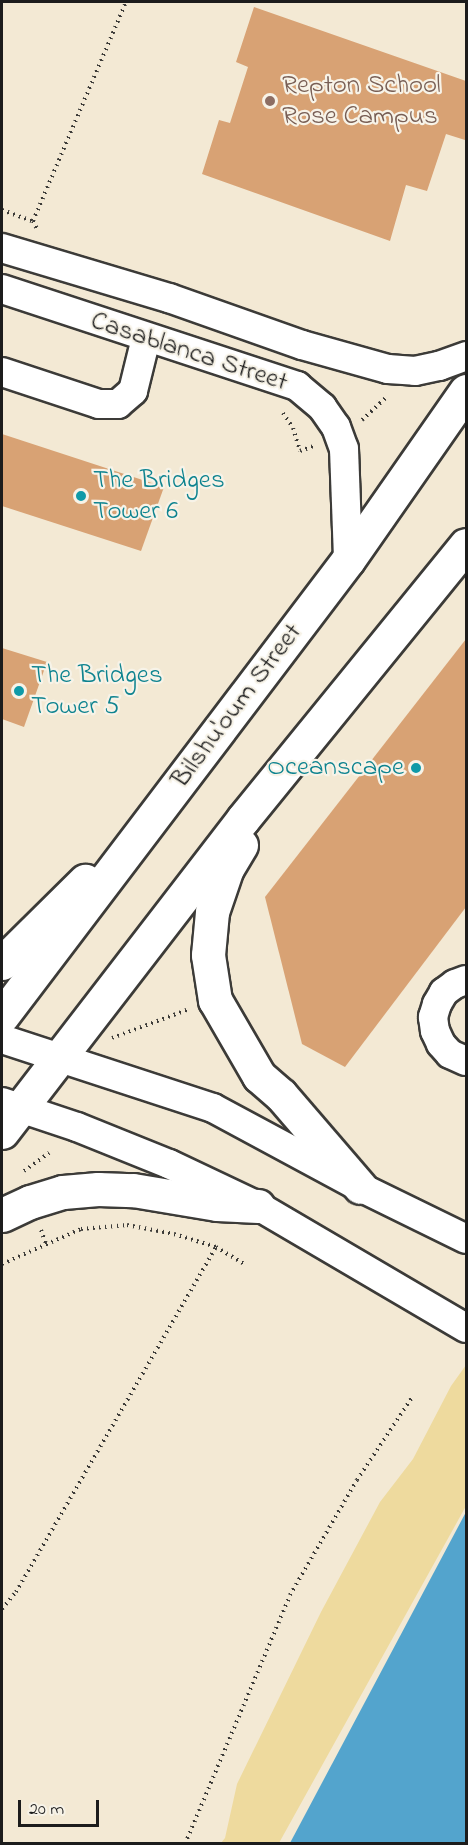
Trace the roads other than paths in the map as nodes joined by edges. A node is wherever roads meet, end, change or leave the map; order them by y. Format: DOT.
graph roads {
  1 [pos="2,248"];
  2 [pos="2,289"];
  3 [pos="146,338"];
  4 [pos="466,356"];
  5 [pos="2,372"];
  6 [pos="466,391"];
  7 [pos="466,545"];
  8 [pos="348,560"];
  9 [pos="267,790"];
  10 [pos="167,799"];
  11 [pos="2,963"];
  12 [pos="466,980"];
  13 [pos="2,1016"];
  14 [pos="2,1039"];
  15 [pos="60,1059"];
  16 [pos="466,1061"];
  17 [pos="8,1114"];
  18 [pos="360,1187"];
  19 [pos="258,1206"];
  20 [pos="2,1215"];
  21 [pos="466,1239"];
  22 [pos="466,1328"];
  1 -- 4 [label="street, Casablanca Street"];
  2 -- 3 [label="street, Casablanca Street"];
  3 -- 5 [label="street"];
  3 -- 8 [label="street, Casablanca Street"];
  6 -- 8 [label="main road, Bilshu'oum Street"];
  7 -- 9 [label="main road"];
  8 -- 10 [label="main road, Bilshu'oum Street"];
  9 -- 15 [label="main road"];
  9 -- 18 [label="main road"];
  10 -- 11 [label="main road"];
  10 -- 13 [label="main road, Bilshu'oum Street"];
  12 -- 16 [label="street"];
  14 -- 15 [label="street"];
  15 -- 17 [label="main road"];
  15 -- 18 [label="street"];
  17 -- 19 [label="street"];
  18 -- 21 [label="street"];
  19 -- 20 [label="main road"];
  19 -- 22 [label="street"];
}
